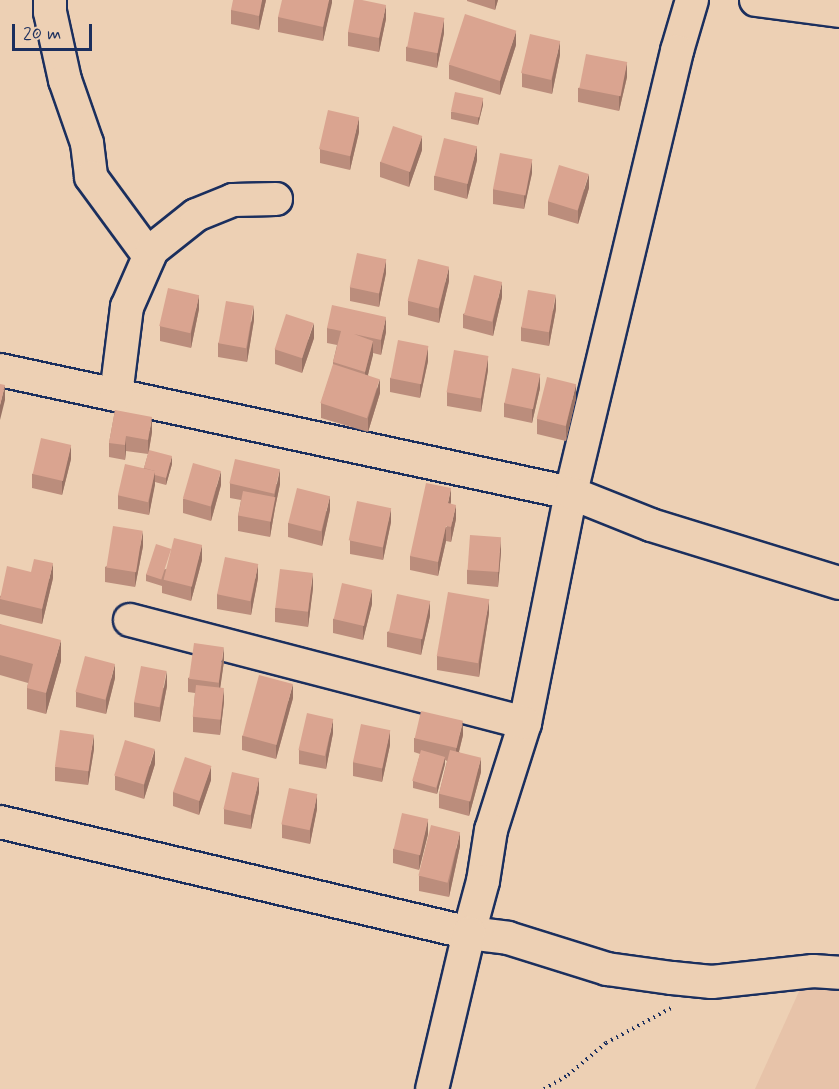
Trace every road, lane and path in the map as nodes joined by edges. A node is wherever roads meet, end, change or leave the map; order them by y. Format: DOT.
graph roads {
  1 [pos="50,0"];
  2 [pos="692,0"];
  3 [pos="756,0"];
  4 [pos="839,11"];
  5 [pos="276,199"];
  6 [pos="149,256"];
  7 [pos="0,370"];
  8 [pos="116,395"];
  9 [pos="571,493"];
  10 [pos="839,583"];
  11 [pos="130,620"];
  12 [pos="525,723"];
  13 [pos="0,822"];
  14 [pos="469,933"];
  15 [pos="839,973"];
  16 [pos="705,981"];
  17 [pos="432,1089"];
  18 [pos="544,1089"];
  1 -- 6 [label="street"];
  2 -- 9 [label="street"];
  3 -- 4 [label="street"];
  5 -- 6 [label="street"];
  6 -- 8 [label="street"];
  7 -- 8 [label="street"];
  8 -- 9 [label="street"];
  9 -- 10 [label="street"];
  9 -- 12 [label="street"];
  11 -- 12 [label="street"];
  12 -- 14 [label="street"];
  13 -- 14 [label="street"];
  14 -- 16 [label="street"];
  14 -- 17 [label="street"];
  15 -- 16 [label="street"];
  16 -- 18 [label="path"];
}
